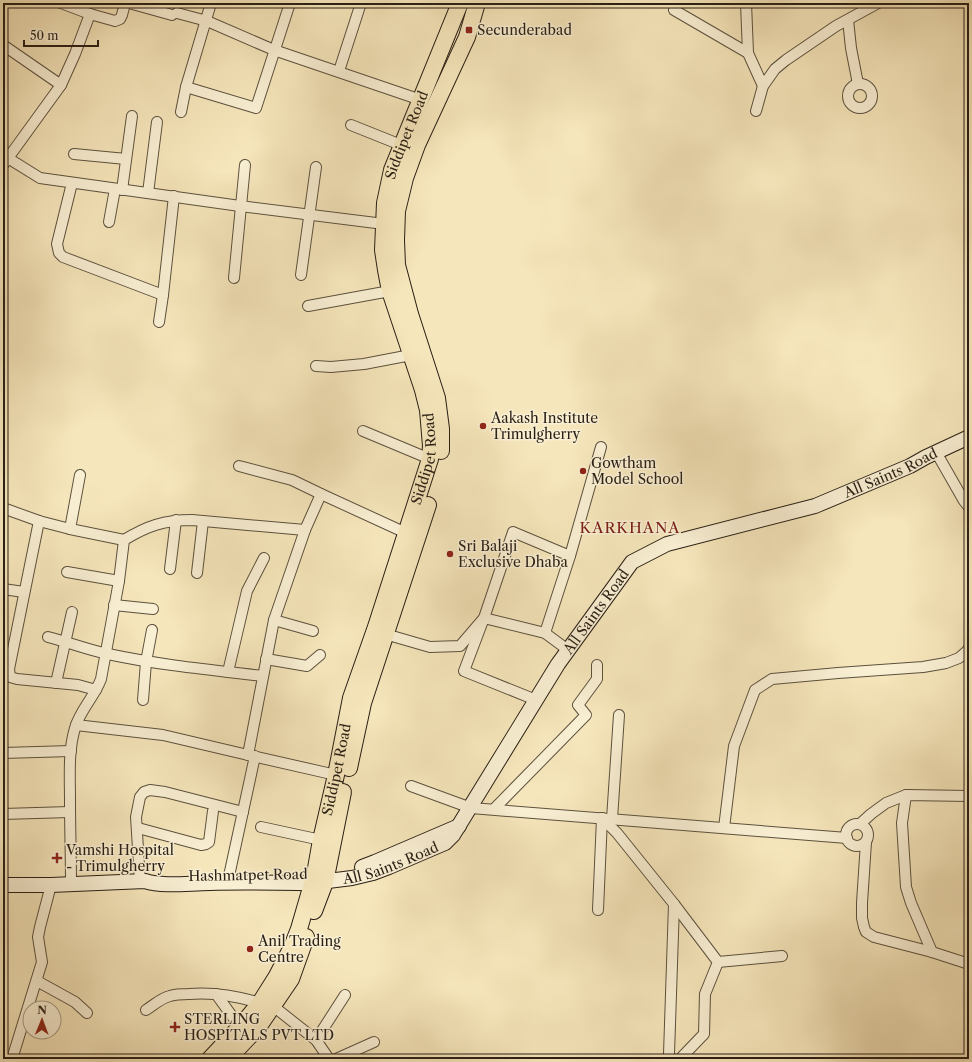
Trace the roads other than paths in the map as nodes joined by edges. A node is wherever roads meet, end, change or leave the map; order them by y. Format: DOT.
graph roads {
  1 [pos="61,3"];
  2 [pos="125,3"];
  3 [pos="128,3"];
  4 [pos="211,3"];
  5 [pos="290,3"];
  6 [pos="361,3"];
  7 [pos="460,3"];
  8 [pos="477,3"];
  9 [pos="746,3"];
  10 [pos="878,3"];
  11 [pos="674,10"];
  12 [pos="90,14"];
  13 [pos="848,20"];
  14 [pos="207,21"];
  15 [pos="4,47"];
  16 [pos="274,50"];
  17 [pos="748,53"];
  18 [pos="339,71"];
  19 [pos="858,84"];
  20 [pos="61,85"];
  21 [pos="763,86"];
  22 [pos="186,87"];
  23 [pos="421,100"];
  24 [pos="756,111"];
  25 [pos="181,112"];
  26 [pos="132,116"];
  27 [pos="157,122"];
  28 [pos="351,125"];
  29 [pos="401,145"];
  30 [pos="74,154"];
  31 [pos="126,159"];
  32 [pos="5,160"];
  33 [pos="245,165"];
  34 [pos="316,167"];
  35 [pos="72,183"];
  36 [pos="118,190"];
  37 [pos="148,193"];
  38 [pos="174,196"];
  39 [pos="240,206"];
  40 [pos="309,215"];
  41 [pos="109,222"];
  42 [pos="384,224"];
  43 [pos="301,275"];
  44 [pos="234,278"];
  45 [pos="390,291"];
  46 [pos="163,295"];
  47 [pos="308,306"];
  48 [pos="159,322"];
  49 [pos="411,355"];
  50 [pos="316,366"];
  51 [pos="363,431"];
  52 [pos="969,437"];
  53 [pos="601,447"];
  54 [pos="936,452"];
  55 [pos="430,459"];
  56 [pos="239,466"];
  57 [pos="80,474"];
  58 [pos="321,494"];
  59 [pos="969,507"];
  60 [pos="3,508"];
  61 [pos="176,520"];
  62 [pos="39,521"];
  63 [pos="203,521"];
  64 [pos="70,529"];
  65 [pos="305,530"];
  66 [pos="406,533"];
  67 [pos="124,540"];
  68 [pos="570,556"];
  69 [pos="264,558"];
  70 [pos="170,569"];
  71 [pos="67,572"];
  72 [pos="197,573"];
  73 [pos="119,581"];
  74 [pos="3,589"];
  75 [pos="24,592"];
  76 [pos="114,604"];
  77 [pos="153,609"];
  78 [pos="72,612"];
  79 [pos="484,618"];
  80 [pos="274,620"];
  81 [pos="152,630"];
  82 [pos="314,631"];
  83 [pos="545,633"];
  84 [pos="385,634"];
  85 [pos="48,637"];
  86 [pos="66,641"];
  87 [pos="969,648"];
  88 [pos="568,650"];
  89 [pos="106,654"];
  90 [pos="7,655"];
  91 [pos="320,655"];
  92 [pos="266,659"];
  93 [pos="146,662"];
  94 [pos="597,665"];
  95 [pos="228,672"];
  96 [pos="263,676"];
  97 [pos="56,683"];
  98 [pos="96,690"];
  99 [pos="143,700"];
  100 [pos="536,700"];
  101 [pos="619,715"];
  102 [pos="76,725"];
  103 [pos="71,751"];
  104 [pos="3,752"];
  105 [pos="252,756"];
  106 [pos="336,775"];
  107 [pos="411,786"];
  108 [pos="906,795"];
  109 [pos="969,796"];
  110 [pos="471,808"];
  111 [pos="494,810"];
  112 [pos="213,811"];
  113 [pos="70,812"];
  114 [pos="243,812"];
  115 [pos="3,814"];
  116 [pos="607,819"];
  117 [pos="860,824"];
  118 [pos="261,826"];
  119 [pos="138,828"];
  120 [pos="724,828"];
  121 [pos="847,838"];
  122 [pos="321,840"];
  123 [pos="866,842"];
  124 [pos="229,876"];
  125 [pos="320,878"];
  126 [pos="142,881"];
  127 [pos="71,884"];
  128 [pos="3,885"];
  129 [pos="51,885"];
  130 [pos="674,904"];
  131 [pos="598,910"];
  132 [pos="932,952"];
  133 [pos="782,956"];
  134 [pos="718,962"];
  135 [pos="969,964"];
  136 [pos="37,981"];
  137 [pos="216,994"];
  138 [pos="345,994"];
  139 [pos="266,1004"];
  140 [pos="146,1010"];
  141 [pos="87,1013"];
  142 [pos="240,1027"];
  143 [pos="316,1040"];
  144 [pos="374,1042"];
  145 [pos="12,1059"];
  146 [pos="210,1059"];
  147 [pos="228,1059"];
  148 [pos="330,1059"];
  149 [pos="336,1059"];
  150 [pos="670,1059"];
  151 [pos="680,1059"];
  1 -- 12 [label="street"];
  2 -- 12 [label="street"];
  3 -- 14 [label="street"];
  4 -- 14 [label="street"];
  5 -- 16 [label="street"];
  6 -- 18 [label="street"];
  7 -- 23 [label="main road, Siddipet Road"];
  8 -- 84 [label="main road, Siddipet Road"];
  9 -- 17 [label="street"];
  10 -- 13 [label="street"];
  11 -- 17 [label="street"];
  12 -- 20 [label="street"];
  13 -- 19 [label="street"];
  13 -- 21 [label="street"];
  14 -- 16 [label="street"];
  14 -- 22 [label="street"];
  15 -- 20 [label="street"];
  16 -- 18 [label="street"];
  16 -- 22 [label="street"];
  17 -- 21 [label="street"];
  18 -- 23 [label="street"];
  20 -- 32 [label="street"];
  21 -- 24 [label="street"];
  22 -- 25 [label="street"];
  23 -- 29 [label="main road, Siddipet Road"];
  26 -- 31 [label="street"];
  27 -- 37 [label="street"];
  28 -- 29 [label="street"];
  29 -- 42 [label="main road, Siddipet Road"];
  30 -- 31 [label="street"];
  31 -- 36 [label="street"];
  32 -- 35 [label="street"];
  33 -- 39 [label="street"];
  34 -- 40 [label="street"];
  35 -- 36 [label="street"];
  35 -- 46 [label="street"];
  36 -- 37 [label="street"];
  36 -- 41 [label="street"];
  37 -- 38 [label="street"];
  38 -- 39 [label="street"];
  38 -- 46 [label="street"];
  39 -- 40 [label="street"];
  39 -- 44 [label="street"];
  40 -- 42 [label="street"];
  40 -- 43 [label="street"];
  42 -- 45 [label="main road, Siddipet Road"];
  45 -- 47 [label="street"];
  45 -- 49 [label="main road, Siddipet Road"];
  46 -- 48 [label="street"];
  49 -- 50 [label="street"];
  49 -- 55 [label="main road, Siddipet Road"];
  51 -- 55 [label="street"];
  52 -- 54 [label="main road, All Saints Road"];
  53 -- 68 [label="street"];
  54 -- 59 [label="street"];
  54 -- 88 [label="main road, All Saints Road"];
  55 -- 66 [label="main road, Siddipet Road"];
  56 -- 58 [label="street"];
  57 -- 64 [label="street"];
  58 -- 65 [label="street"];
  58 -- 66 [label="street"];
  60 -- 62 [label="street"];
  61 -- 63 [label="street"];
  61 -- 67 [label="street"];
  61 -- 70 [label="street"];
  62 -- 64 [label="street"];
  62 -- 75 [label="street"];
  63 -- 65 [label="street"];
  63 -- 72 [label="street"];
  64 -- 67 [label="street"];
  65 -- 80 [label="street"];
  66 -- 106 [label="main road, Siddipet Road"];
  67 -- 73 [label="street"];
  68 -- 79 [label="street"];
  68 -- 83 [label="street"];
  69 -- 95 [label="street"];
  71 -- 73 [label="street"];
  73 -- 76 [label="street"];
  74 -- 75 [label="street"];
  75 -- 90 [label="street"];
  76 -- 77 [label="street"];
  76 -- 89 [label="street"];
  78 -- 86 [label="street"];
  79 -- 83 [label="street"];
  79 -- 84 [label="street"];
  79 -- 100 [label="street"];
  80 -- 82 [label="street"];
  80 -- 92 [label="street"];
  81 -- 93 [label="street"];
  83 -- 88 [label="street"];
  84 -- 125 [label="main road, Siddipet Road"];
  85 -- 86 [label="street"];
  86 -- 89 [label="street"];
  86 -- 97 [label="street"];
  87 -- 120 [label="street"];
  88 -- 100 [label="main road, All Saints Road"];
  89 -- 93 [label="street"];
  89 -- 98 [label="street"];
  90 -- 97 [label="street"];
  91 -- 92 [label="street"];
  92 -- 96 [label="street"];
  93 -- 95 [label="street"];
  93 -- 99 [label="street"];
  94 -- 111 [label="street"];
  95 -- 96 [label="street"];
  96 -- 105 [label="street"];
  97 -- 98 [label="street"];
  98 -- 102 [label="street"];
  100 -- 110 [label="main road, All Saints Road"];
  101 -- 116 [label="street"];
  102 -- 103 [label="street"];
  102 -- 105 [label="street"];
  103 -- 104 [label="street"];
  103 -- 113 [label="street"];
  105 -- 106 [label="street"];
  105 -- 114 [label="street"];
  106 -- 122 [label="main road, Siddipet Road"];
  107 -- 110 [label="street"];
  108 -- 109 [label="street"];
  108 -- 117 [label="street"];
  108 -- 132 [label="street"];
  110 -- 111 [label="street"];
  110 -- 125 [label="main road, All Saints Road"];
  111 -- 116 [label="street"];
  112 -- 119 [label="street"];
  113 -- 115 [label="street"];
  113 -- 127 [label="street"];
  114 -- 119 [label="street"];
  114 -- 124 [label="street"];
  116 -- 120 [label="street"];
  116 -- 130 [label="street"];
  116 -- 131 [label="street"];
  117 -- 121 [label="street"];
  117 -- 123 [label="street"];
  118 -- 122 [label="street"];
  119 -- 126 [label="street"];
  120 -- 121 [label="street"];
  121 -- 123 [label="street"];
  122 -- 125 [label="main road, Siddipet Road"];
  123 -- 132 [label="street"];
  124 -- 125 [label="main road, Hashmatpet Road"];
  124 -- 126 [label="main road, Hashmatpet Road"];
  125 -- 126 [label="main road, Hashmatpet Road"];
  125 -- 139 [label="main road"];
  126 -- 127 [label="main road, Hashmatpet Road"];
  127 -- 129 [label="main road, Hashmatpet Road"];
  128 -- 129 [label="main road, Hashmatpet Road"];
  129 -- 136 [label="street"];
  130 -- 134 [label="street"];
  130 -- 150 [label="street"];
  132 -- 135 [label="street"];
  133 -- 134 [label="street"];
  134 -- 151 [label="street"];
  136 -- 141 [label="street"];
  136 -- 145 [label="street"];
  137 -- 139 [label="street"];
  137 -- 140 [label="street"];
  137 -- 142 [label="street"];
  138 -- 143 [label="street"];
  139 -- 142 [label="main road"];
  139 -- 143 [label="street"];
  139 -- 147 [label="main road"];
  142 -- 146 [label="main road"];
  143 -- 148 [label="street"];
  144 -- 149 [label="street"];
}
